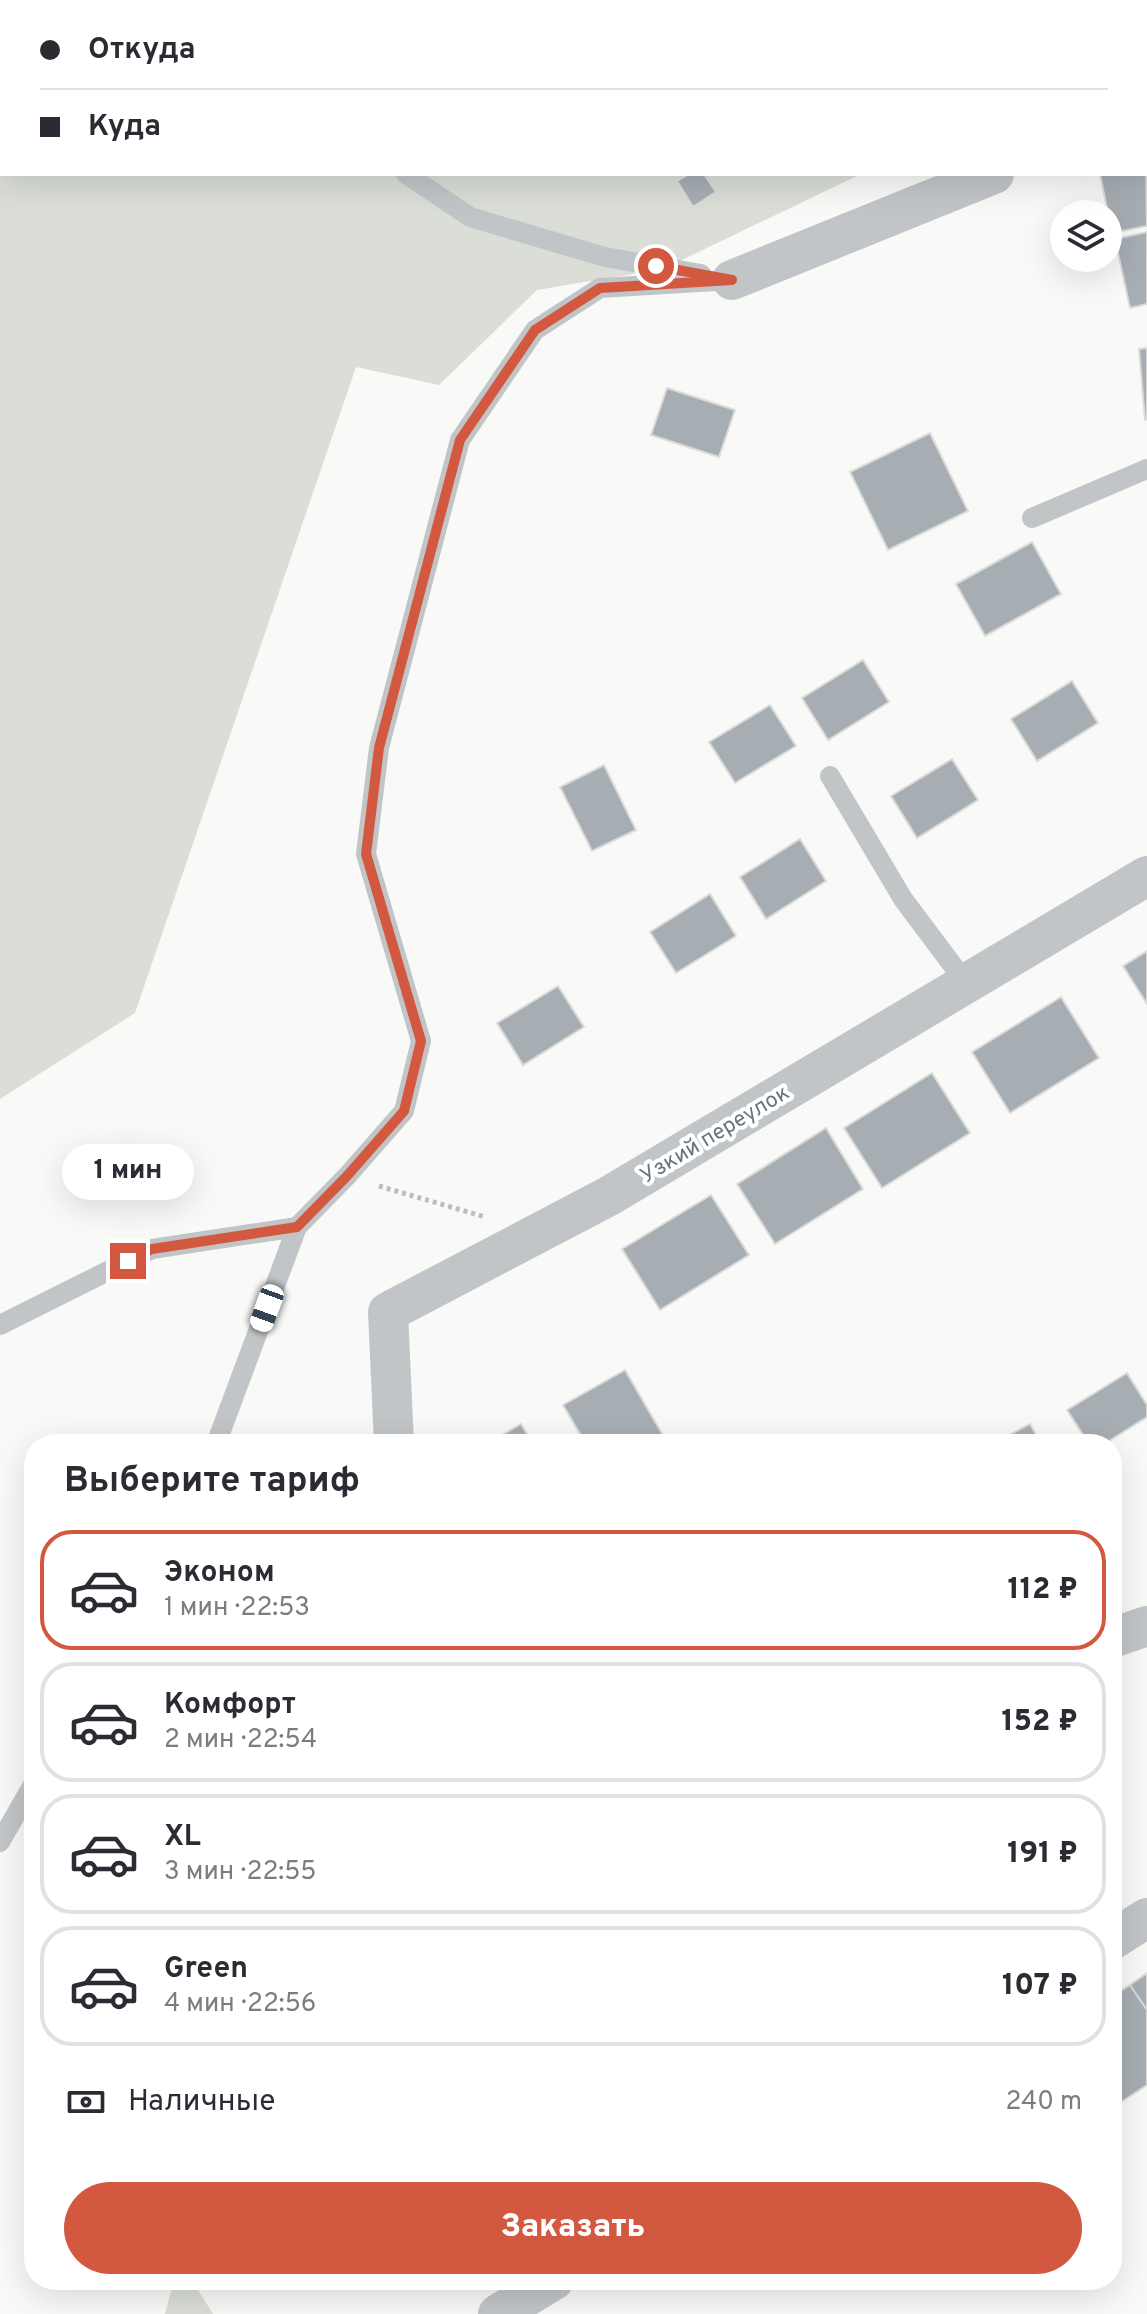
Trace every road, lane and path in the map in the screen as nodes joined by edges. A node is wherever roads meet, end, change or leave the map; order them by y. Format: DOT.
graph roads {
  1 [pos="409,176"];
  2 [pos="989,176"];
  3 [pos="732,280"];
  4 [pos="1147,469"];
  5 [pos="1032,518"];
  6 [pos="830,776"];
  7 [pos="1147,876"];
  8 [pos="966,983"];
  9 [pos="347,1176"];
  10 [pos="297,1227"];
  11 [pos="538,1233"];
  12 [pos="0,1325"];
  13 [pos="220,1434"];
  14 [pos="394,1434"];
  15 [pos="1147,1626"];
  16 [pos="1122,1635"];
  17 [pos="24,1800"];
  18 [pos="0,1842"];
  19 [pos="1147,1918"];
  20 [pos="1122,1934"];
  21 [pos="538,2290"];
  22 [pos="498,2314"];
  1 -- 3 [label="lane"];
  2 -- 3 [label="street"];
  3 -- 9 [label="lane"];
  4 -- 5 [label="lane"];
  6 -- 8 [label="lane"];
  7 -- 8 [label="street, Узкий переулок"];
  8 -- 11 [label="street, Узкий переулок"];
  9 -- 10 [label="lane"];
  9 -- 11 [label="path"];
  10 -- 12 [label="lane"];
  10 -- 13 [label="lane"];
  11 -- 14 [label="street, Узкий переулок"];
  15 -- 16 [label="street"];
  17 -- 18 [label="lane"];
  19 -- 20 [label="street"];
  21 -- 22 [label="street"];
}
